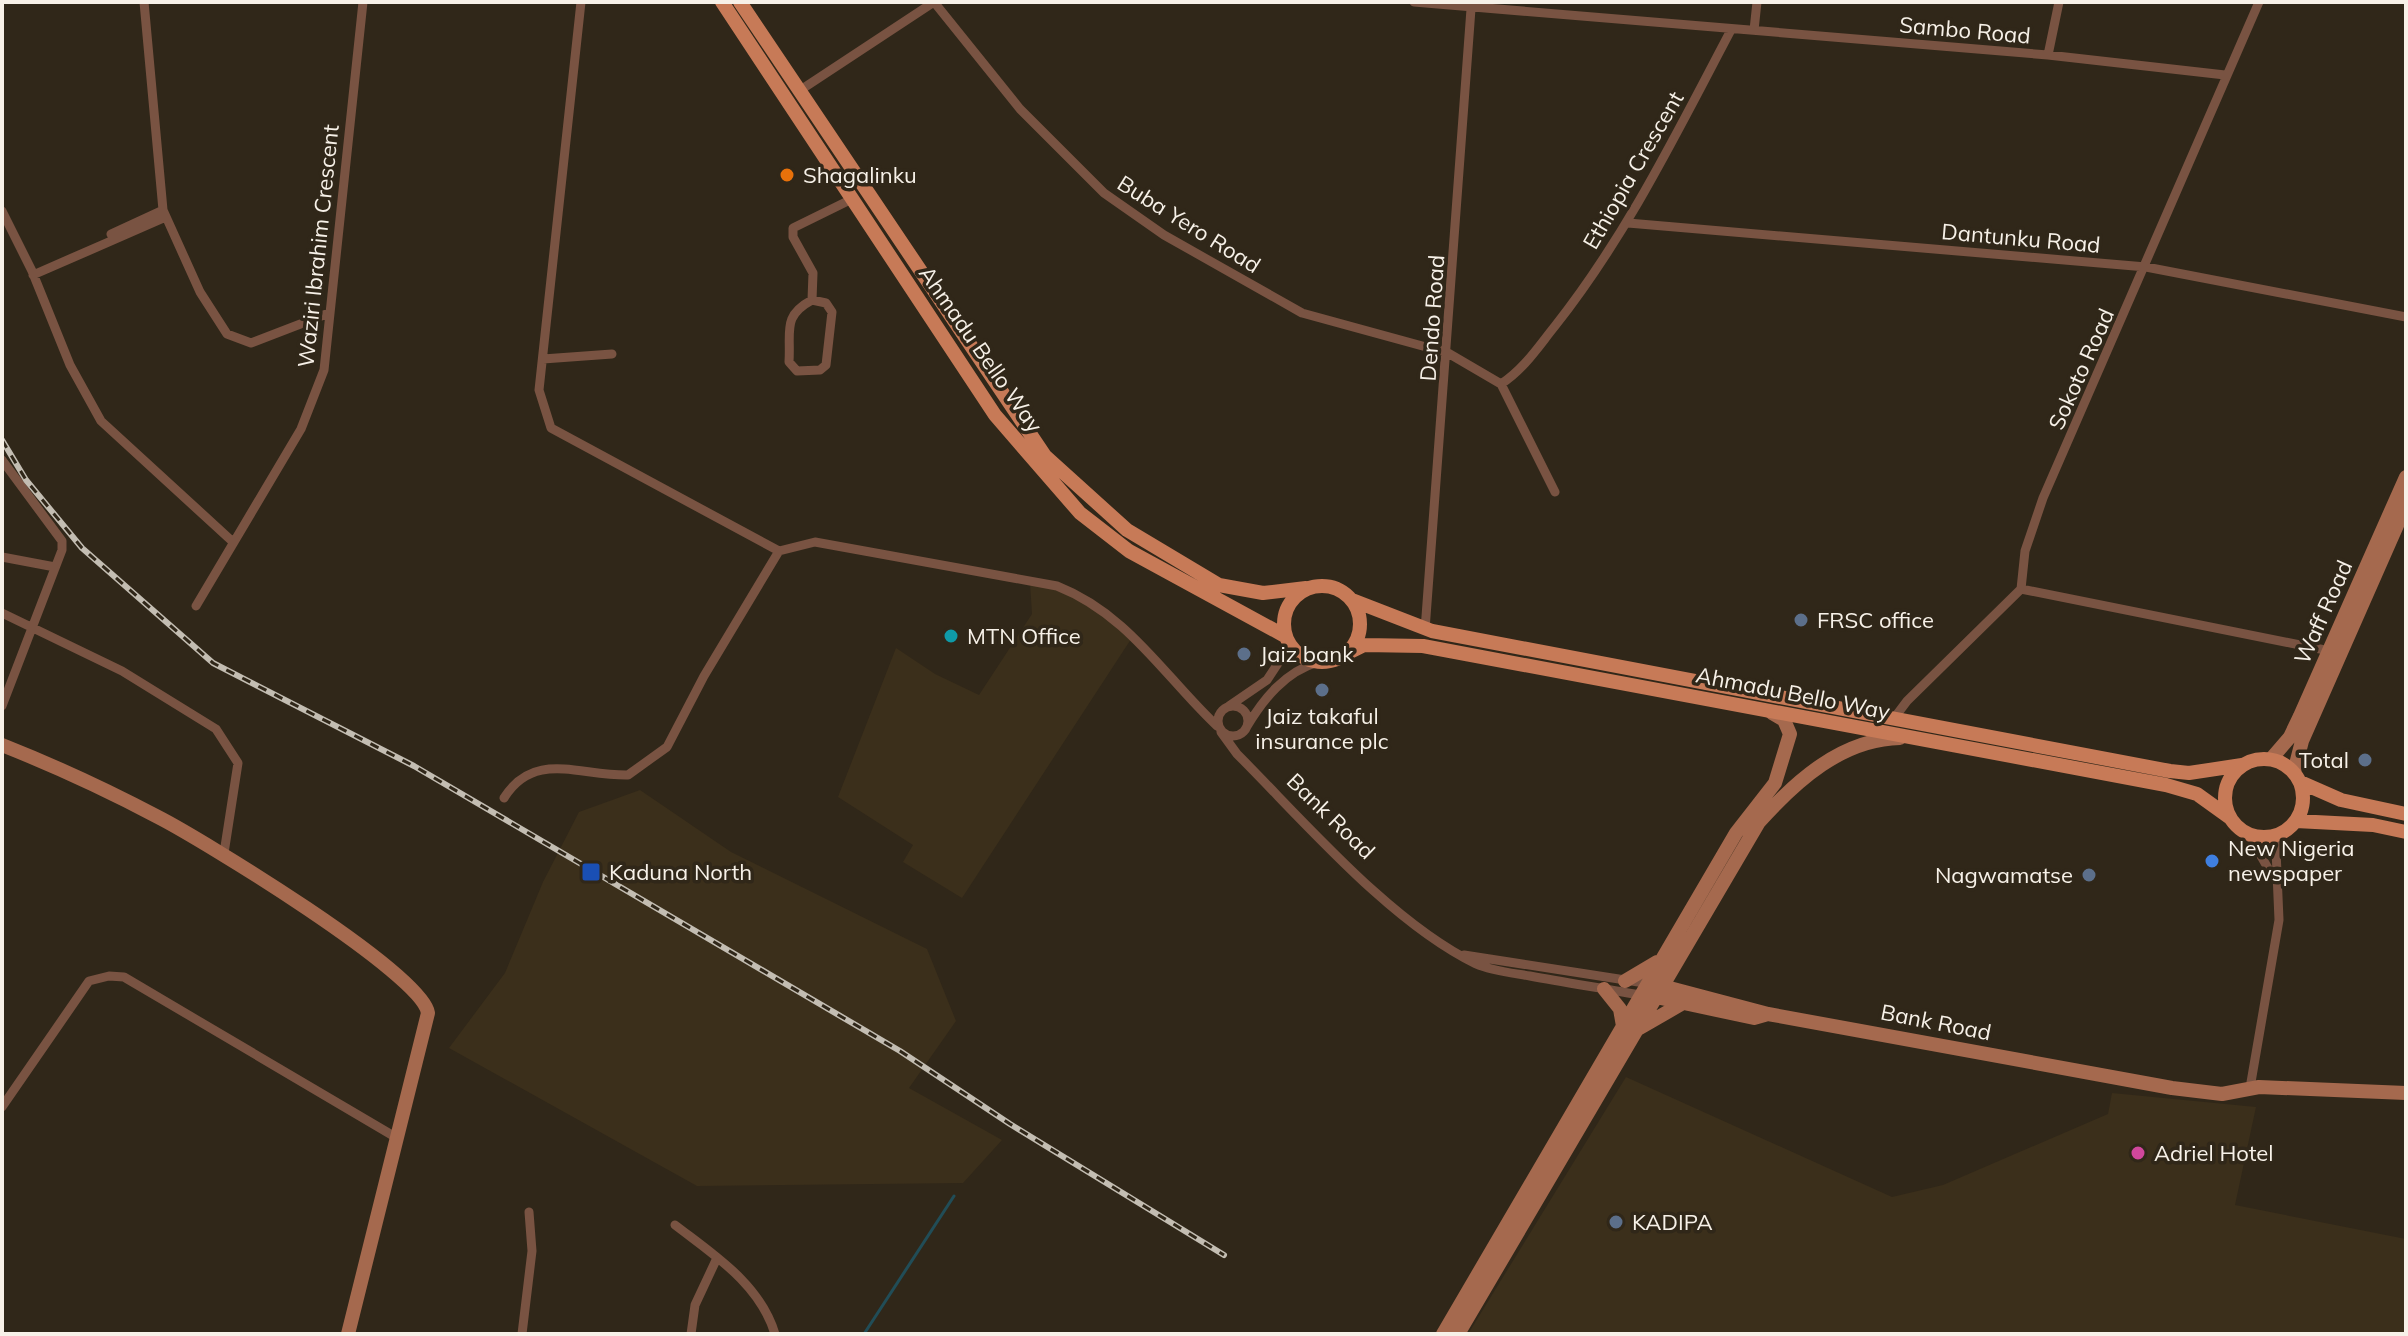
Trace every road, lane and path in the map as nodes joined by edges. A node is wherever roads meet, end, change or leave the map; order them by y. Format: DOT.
graph roads {
  1 [pos="144,2"];
  2 [pos="363,2"];
  3 [pos="581,2"];
  4 [pos="722,2"];
  5 [pos="740,2"];
  6 [pos="934,2"];
  7 [pos="1414,2"];
  8 [pos="1757,2"];
  9 [pos="2059,2"];
  10 [pos="2259,2"];
  11 [pos="1471,9"];
  12 [pos="1731,30"];
  13 [pos="1754,30"];
  14 [pos="2048,55"];
  15 [pos="2225,75"];
  16 [pos="799,91"];
  17 [pos="852,199"];
  18 [pos="2,211"];
  19 [pos="164,213"];
  20 [pos="1628,223"];
  21 [pos="2146,267"];
  22 [pos="33,273"];
  23 [pos="812,300"];
  24 [pos="329,313"];
  25 [pos="2406,317"];
  26 [pos="1448,353"];
  27 [pos="612,354"];
  28 [pos="543,359"];
  29 [pos="1501,384"];
  30 [pos="2,460"];
  31 [pos="2406,477"];
  32 [pos="1555,492"];
  33 [pos="2406,505"];
  34 [pos="233,542"];
  35 [pos="779,551"];
  36 [pos="2,557"];
  37 [pos="55,567"];
  38 [pos="1306,588"];
  39 [pos="2021,589"];
  40 [pos="1352,600"];
  41 [pos="196,606"];
  42 [pos="2,613"];
  43 [pos="31,626"];
  44 [pos="1425,630"];
  45 [pos="1288,641"];
  46 [pos="2330,651"];
  47 [pos="1342,656"];
  48 [pos="1318,662"];
  49 [pos="1196,701"];
  50 [pos="2,706"];
  51 [pos="1226,708"];
  52 [pos="1764,709"];
  53 [pos="1895,717"];
  54 [pos="1219,729"];
  55 [pos="1244,730"];
  56 [pos="1915,738"];
  57 [pos="2,745"];
  58 [pos="2271,759"];
  59 [pos="1246,763"];
  60 [pos="2242,765"];
  61 [pos="2297,777"];
  62 [pos="504,798"];
  63 [pos="2406,814"];
  64 [pos="2229,817"];
  65 [pos="2292,826"];
  66 [pos="2406,832"];
  67 [pos="2249,835"];
  68 [pos="224,853"];
  69 [pos="2276,884"];
  70 [pos="1464,955"];
  71 [pos="1668,962"];
  72 [pos="1625,981"];
  73 [pos="1604,989"];
  74 [pos="1644,989"];
  75 [pos="1659,992"];
  76 [pos="1687,998"];
  77 [pos="1630,1028"];
  78 [pos="2250,1088"];
  79 [pos="2406,1093"];
  80 [pos="2,1107"];
  81 [pos="397,1138"];
  82 [pos="529,1212"];
  83 [pos="675,1225"];
  84 [pos="717,1258"];
  85 [pos="348,1334"];
  86 [pos="522,1334"];
  87 [pos="691,1334"];
  88 [pos="775,1334"];
  89 [pos="1443,1334"];
  90 [pos="1458,1334"];
  1 -- 19 [label="street"];
  2 -- 24 [label="street, Waziri Ibrahim Crescent"];
  3 -- 28 [label="street"];
  4 -- 17 [label="main road, Ahmadu Bello Way"];
  5 -- 16 [label="main road, Ahmadu Bello Way"];
  6 -- 16 [label="street"];
  6 -- 26 [label="street, Buba Yero Road"];
  7 -- 11 [label="street, Sambo Road"];
  8 -- 13 [label="street"];
  9 -- 14 [label="street"];
  10 -- 15 [label="street, Sokoto Road"];
  11 -- 12 [label="street, Sambo Road"];
  11 -- 26 [label="street, Dendo Road"];
  12 -- 13 [label="street, Sambo Road"];
  12 -- 20 [label="street, Ethiopia Crescent"];
  13 -- 14 [label="street, Sambo Road"];
  14 -- 15 [label="street, Sambo Road"];
  15 -- 21 [label="street, Sokoto Road"];
  16 -- 38 [label="main road, Ahmadu Bello Way"];
  17 -- 23 [label="street"];
  17 -- 45 [label="main road, Ahmadu Bello Way"];
  18 -- 22 [label="street"];
  19 -- 22 [label="street"];
  19 -- 24 [label="street"];
  20 -- 21 [label="street, Dantunku Road"];
  20 -- 29 [label="street, Ethiopia Crescent"];
  21 -- 25 [label="street, Dantunku Road"];
  21 -- 39 [label="street, Sokoto Road"];
  22 -- 34 [label="street"];
  23 -- 23 [label="street"];
  24 -- 34 [label="street, Waziri Ibrahim Crescent"];
  26 -- 29 [label="street"];
  26 -- 44 [label="street, Dendo Road"];
  27 -- 28 [label="street"];
  28 -- 35 [label="street"];
  29 -- 32 [label="street"];
  30 -- 37 [label="street"];
  31 -- 46 [label="street, Waff Road"];
  33 -- 61 [label="street, Waff Road"];
  34 -- 41 [label="street, Waziri Ibrahim Crescent"];
  35 -- 49 [label="street, Bank Road"];
  35 -- 62 [label="street"];
  36 -- 37 [label="street"];
  37 -- 43 [label="street"];
  38 -- 40 [label="main road"];
  38 -- 45 [label="main road"];
  39 -- 46 [label="street"];
  39 -- 53 [label="street"];
  40 -- 44 [label="main road, Ahmadu Bello Way"];
  40 -- 47 [label="main road"];
  42 -- 43 [label="street"];
  43 -- 50 [label="street"];
  43 -- 68 [label="street"];
  44 -- 53 [label="main road, Ahmadu Bello Way"];
  45 -- 48 [label="main road"];
  45 -- 51 [label="street"];
  46 -- 58 [label="street, Waff Road"];
  47 -- 48 [label="main road"];
  47 -- 52 [label="main road, Ahmadu Bello Way"];
  48 -- 55 [label="street"];
  49 -- 51 [label="street"];
  49 -- 54 [label="street, Bank Road"];
  51 -- 54 [label="street"];
  51 -- 55 [label="street"];
  52 -- 56 [label="main road, Ahmadu Bello Way"];
  52 -- 71 [label="street"];
  53 -- 60 [label="main road, Ahmadu Bello Way"];
  54 -- 55 [label="street"];
  54 -- 59 [label="street, Bank Road"];
  55 -- 59 [label="street"];
  56 -- 64 [label="main road, Ahmadu Bello Way"];
  56 -- 71 [label="street"];
  57 -- 68 [label="street"];
  58 -- 60 [label="main road"];
  58 -- 61 [label="main road"];
  59 -- 70 [label="street, Bank Road"];
  60 -- 64 [label="main road"];
  61 -- 63 [label="main road"];
  61 -- 65 [label="main road"];
  64 -- 67 [label="main road"];
  65 -- 66 [label="main road"];
  65 -- 67 [label="main road"];
  65 -- 69 [label="street"];
  67 -- 69 [label="street"];
  68 -- 81 [label="street"];
  69 -- 78 [label="street"];
  70 -- 72 [label="street, Bank Road"];
  70 -- 73 [label="street, Bank Road"];
  71 -- 72 [label="street"];
  71 -- 74 [label="street"];
  71 -- 75 [label="street"];
  71 -- 76 [label="street"];
  72 -- 74 [label="street, Bank Road"];
  73 -- 74 [label="street, Bank Road"];
  73 -- 77 [label="street"];
  74 -- 75 [label="street, Bank Road"];
  74 -- 77 [label="street"];
  75 -- 76 [label="street, Bank Road"];
  75 -- 77 [label="street"];
  76 -- 77 [label="street"];
  76 -- 78 [label="street, Bank Road"];
  77 -- 89 [label="street"];
  77 -- 90 [label="street"];
  78 -- 79 [label="street, Bank Road"];
  80 -- 81 [label="street"];
  81 -- 85 [label="street"];
  82 -- 86 [label="street"];
  83 -- 84 [label="street"];
  84 -- 87 [label="street"];
  84 -- 88 [label="street"];
}
